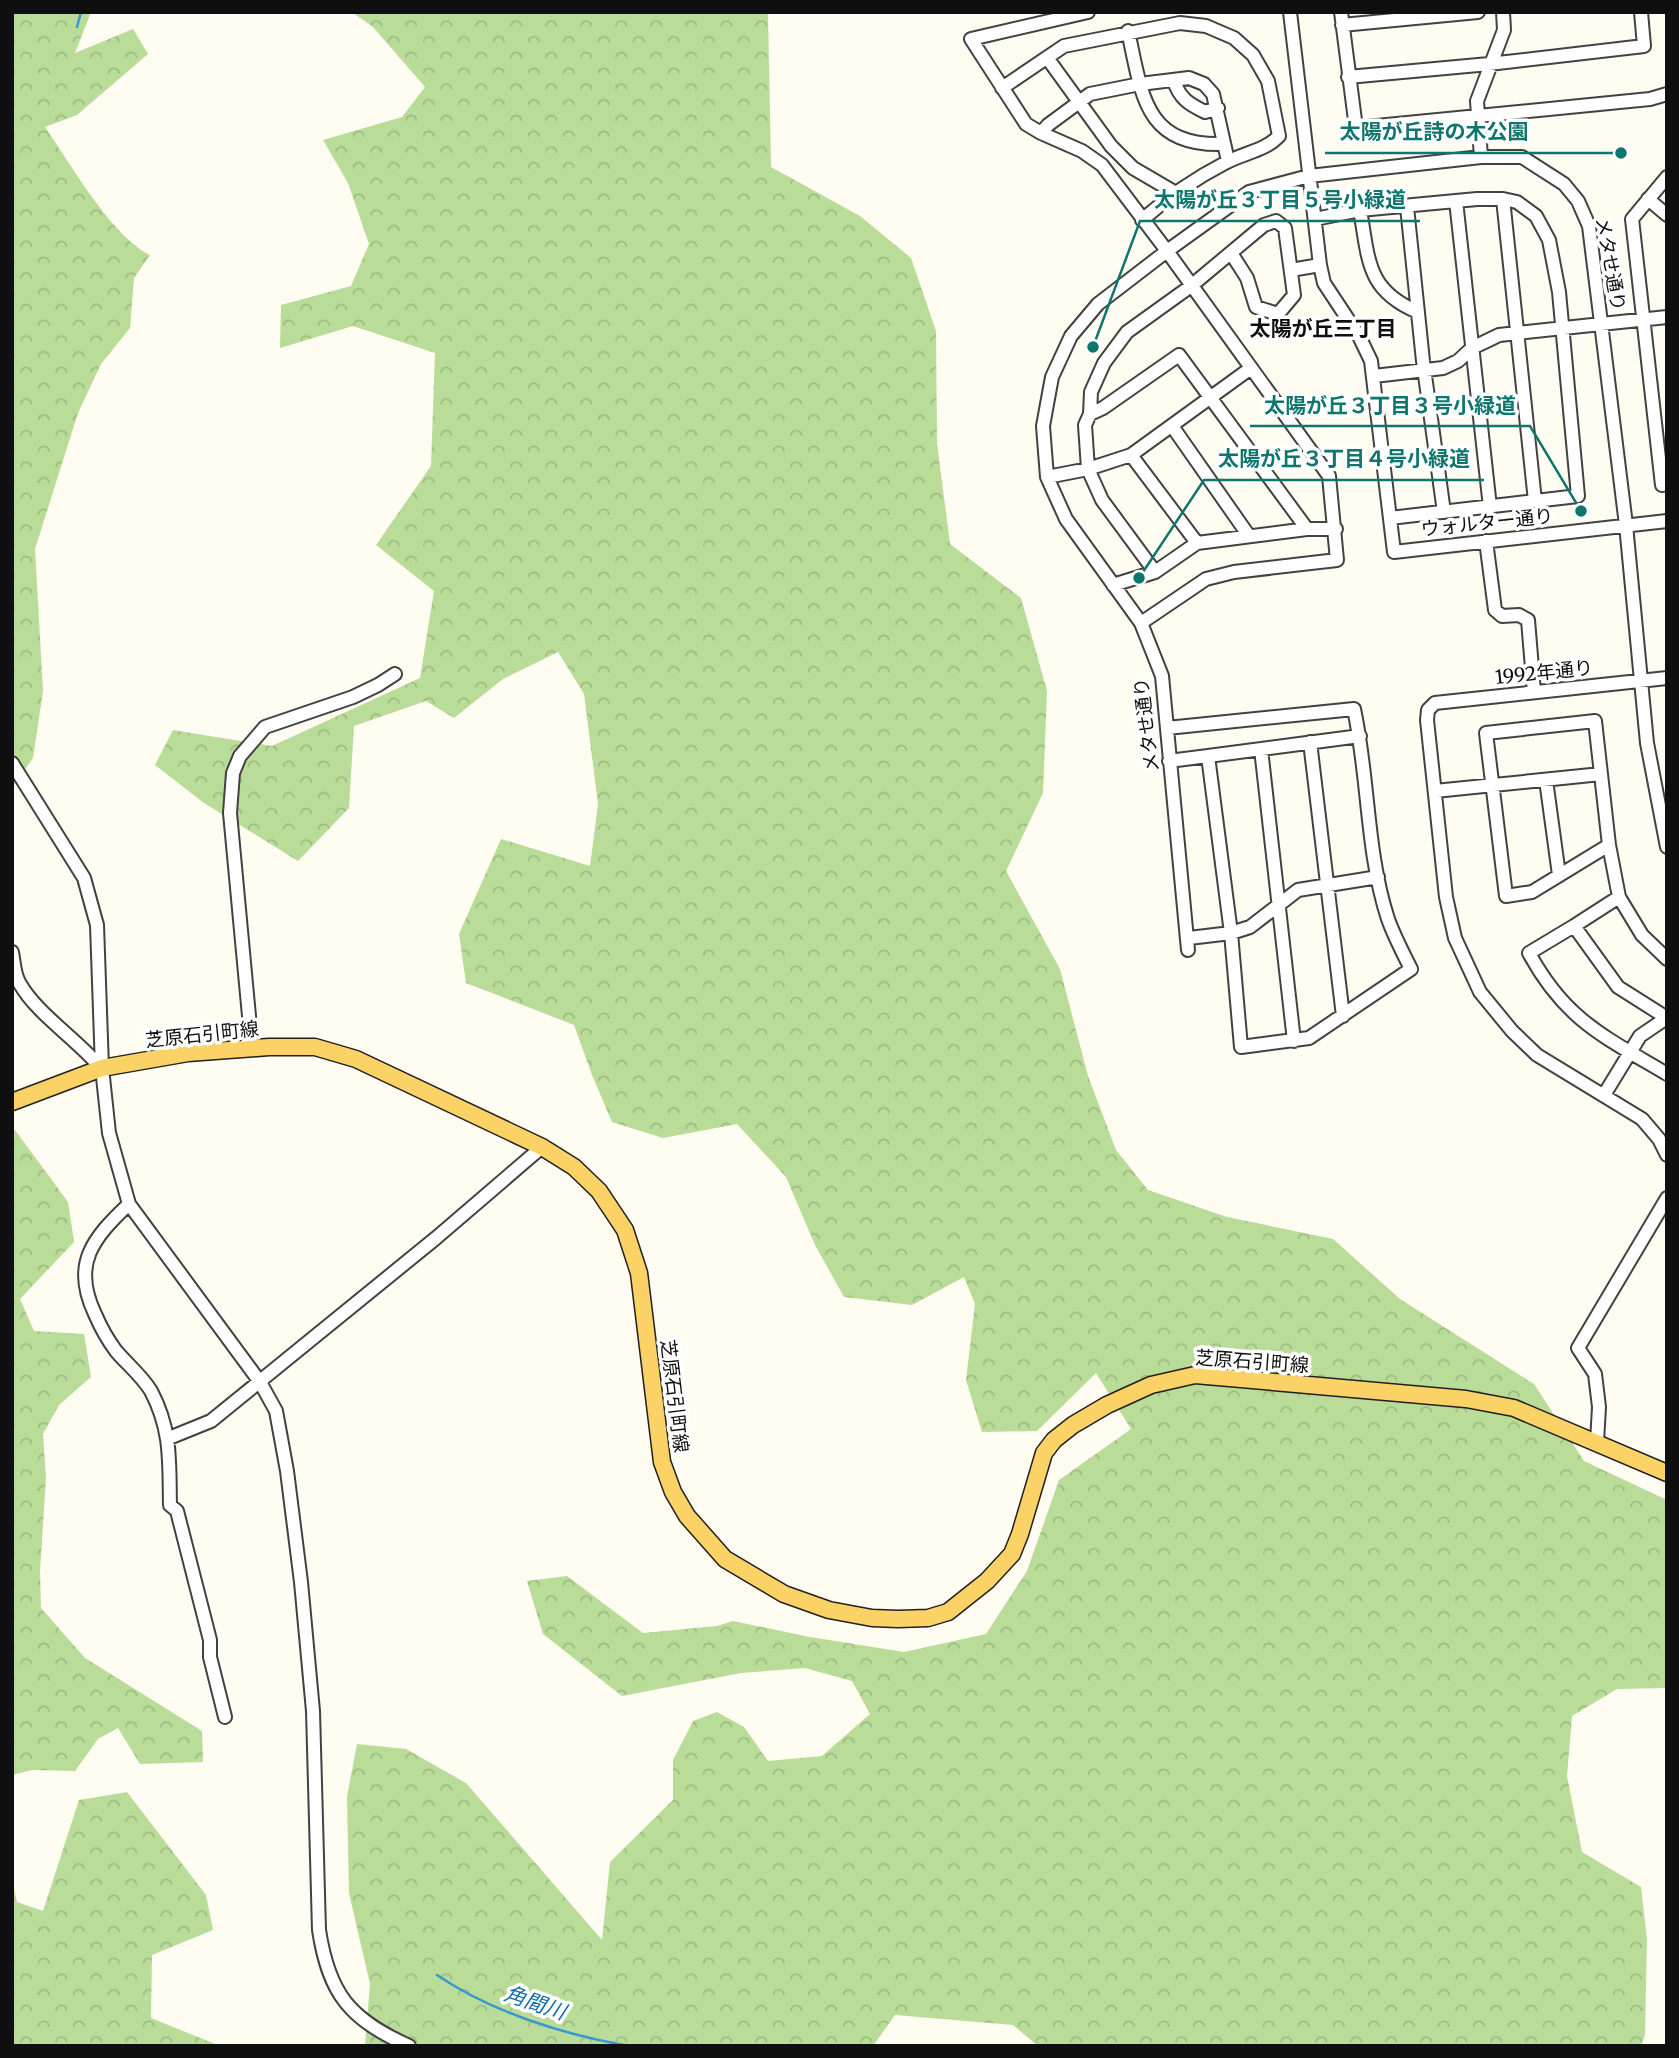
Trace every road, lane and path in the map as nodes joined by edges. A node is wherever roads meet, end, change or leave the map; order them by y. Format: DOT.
graph roads {
  1 [pos="1087,12"];
  2 [pos="1290,12"];
  3 [pos="1478,12"];
  4 [pos="1503,12"];
  5 [pos="1641,12"];
  6 [pos="1342,19"];
  7 [pos="1128,31"];
  8 [pos="1048,59"];
  9 [pos="1489,64"];
  10 [pos="1348,77"];
  11 [pos="1174,81"];
  12 [pos="1140,84"];
  13 [pos="1002,88"];
  14 [pos="1667,94"];
  15 [pos="1080,102"];
  16 [pos="1217,108"];
  17 [pos="1477,118"];
  18 [pos="1041,134"];
  19 [pos="1224,144"];
  20 [pos="1481,157"];
  21 [pos="1228,161"];
  22 [pos="1309,176"];
  23 [pos="1667,177"];
  24 [pos="1174,192"];
  25 [pos="1503,199"];
  26 [pos="1648,199"];
  27 [pos="1456,201"];
  28 [pos="1406,207"];
  29 [pos="1360,210"];
  30 [pos="1667,215"];
  31 [pos="1315,219"];
  32 [pos="1142,220"];
  33 [pos="1167,251"];
  34 [pos="1231,253"];
  35 [pos="1320,265"];
  36 [pos="1291,270"];
  37 [pos="1191,286"];
  38 [pos="1418,312"];
  39 [pos="1667,317"];
  40 [pos="1644,320"];
  41 [pos="1602,324"];
  42 [pos="1563,329"];
  43 [pos="1517,333"];
  44 [pos="1473,348"];
  45 [pos="1251,369"];
  46 [pos="1425,370"];
  47 [pos="1374,376"];
  48 [pos="1209,397"];
  49 [pos="1090,414"];
  50 [pos="1172,426"];
  51 [pos="1131,455"];
  52 [pos="1088,468"];
  53 [pos="1047,477"];
  54 [pos="1667,484"];
  55 [pos="1535,501"];
  56 [pos="1490,507"];
  57 [pos="1444,512"];
  58 [pos="1390,518"];
  59 [pos="1667,521"];
  60 [pos="1626,525"];
  61 [pos="1307,529"];
  62 [pos="1336,529"];
  63 [pos="1249,536"];
  64 [pos="1486,541"];
  65 [pos="1197,543"];
  66 [pos="1155,572"];
  67 [pos="1113,585"];
  68 [pos="1141,623"];
  69 [pos="395,674"];
  70 [pos="1667,678"];
  71 [pos="1641,681"];
  72 [pos="1534,692"];
  73 [pos="1167,728"];
  74 [pos="1360,736"];
  75 [pos="1310,742"];
  76 [pos="1261,749"];
  77 [pos="1208,756"];
  78 [pos="1170,761"];
  79 [pos="12,763"];
  80 [pos="1601,774"];
  81 [pos="1546,780"];
  82 [pos="1493,786"];
  83 [pos="1435,792"];
  84 [pos="1609,845"];
  85 [pos="1667,847"];
  86 [pos="1559,875"];
  87 [pos="1378,877"];
  88 [pos="1327,885"];
  89 [pos="1619,897"];
  90 [pos="1279,905"];
  91 [pos="1574,926"];
  92 [pos="1231,933"];
  93 [pos="12,952"];
  94 [pos="1667,959"];
  95 [pos="1343,1016"];
  96 [pos="1666,1019"];
  97 [pos="1294,1041"];
  98 [pos="252,1048"];
  99 [pos="1630,1052"];
  100 [pos="102,1068"];
  101 [pos="1667,1074"];
  102 [pos="1604,1095"];
  103 [pos="12,1102"];
  104 [pos="542,1147"];
  105 [pos="1667,1155"];
  106 [pos="1667,1198"];
  107 [pos="129,1204"];
  108 [pos="260,1382"];
  109 [pos="169,1438"];
  110 [pos="1597,1442"];
  111 [pos="1667,1473"];
  112 [pos="225,1717"];
  113 [pos="409,2046"];
  1 -- 13 [label="street"];
  2 -- 22 [label="street"];
  3 -- 6 [label="street"];
  4 -- 9 [label="street"];
  5 -- 9 [label="street"];
  6 -- 10 [label="street"];
  7 -- 8 [label="street"];
  7 -- 12 [label="street"];
  7 -- 21 [label="street"];
  8 -- 13 [label="street"];
  8 -- 15 [label="street"];
  9 -- 10 [label="street"];
  9 -- 17 [label="street"];
  10 -- 17 [label="street"];
  11 -- 12 [label="street"];
  11 -- 16 [label="street"];
  11 -- 16 [label="street"];
  12 -- 15 [label="street"];
  12 -- 19 [label="street"];
  13 -- 18 [label="street"];
  14 -- 17 [label="street"];
  15 -- 18 [label="street"];
  15 -- 24 [label="street"];
  16 -- 19 [label="street"];
  17 -- 20 [label="street"];
  18 -- 32 [label="street"];
  19 -- 21 [label="street"];
  20 -- 22 [label="street, メタせ通り"];
  20 -- 41 [label="street, メタせ通り"];
  21 -- 24 [label="street"];
  22 -- 31 [label="street"];
  22 -- 33 [label="street, メタせ通り"];
  23 -- 26 [label="street"];
  24 -- 32 [label="street"];
  25 -- 27 [label="street"];
  25 -- 42 [label="street"];
  25 -- 43 [label="street"];
  26 -- 30 [label="street"];
  26 -- 40 [label="street"];
  27 -- 28 [label="street"];
  27 -- 44 [label="street"];
  28 -- 29 [label="street"];
  28 -- 38 [label="street"];
  29 -- 31 [label="street"];
  29 -- 38 [label="street"];
  31 -- 35 [label="street"];
  32 -- 33 [label="street"];
  33 -- 37 [label="street"];
  33 -- 53 [label="street, メタせ通り"];
  34 -- 36 [label="street"];
  34 -- 36 [label="street"];
  34 -- 37 [label="street"];
  35 -- 36 [label="street"];
  35 -- 47 [label="street"];
  37 -- 45 [label="street"];
  37 -- 49 [label="street"];
  38 -- 46 [label="street"];
  39 -- 40 [label="street"];
  40 -- 41 [label="street"];
  40 -- 54 [label="street"];
  41 -- 42 [label="street"];
  41 -- 60 [label="street, メタせ通り"];
  42 -- 43 [label="street"];
  42 -- 55 [label="street"];
  43 -- 44 [label="street"];
  43 -- 55 [label="street"];
  44 -- 46 [label="street"];
  44 -- 56 [label="street"];
  45 -- 48 [label="street"];
  45 -- 62 [label="street"];
  46 -- 47 [label="street"];
  46 -- 57 [label="street"];
  47 -- 58 [label="street"];
  48 -- 49 [label="street"];
  48 -- 50 [label="street"];
  48 -- 61 [label="street"];
  49 -- 52 [label="street"];
  50 -- 51 [label="street"];
  50 -- 63 [label="street"];
  51 -- 52 [label="street"];
  51 -- 65 [label="street"];
  52 -- 53 [label="street"];
  52 -- 66 [label="street"];
  53 -- 67 [label="street, メタせ通り"];
  55 -- 56 [label="street"];
  56 -- 57 [label="street"];
  57 -- 58 [label="street"];
  58 -- 64 [label="street, ウォルター通り"];
  59 -- 60 [label="street, ウォルター通り"];
  60 -- 64 [label="street, ウォルター通り"];
  60 -- 71 [label="street, メタせ通り"];
  61 -- 62 [label="street"];
  61 -- 63 [label="street"];
  62 -- 68 [label="street"];
  63 -- 65 [label="street"];
  64 -- 72 [label="street"];
  65 -- 66 [label="street"];
  66 -- 67 [label="street"];
  67 -- 68 [label="street, メタせ通り"];
  68 -- 73 [label="street, メタせ通り"];
  69 -- 98 [label="street"];
  70 -- 71 [label="street, 1992年通り"];
  71 -- 72 [label="street, 1992年通り"];
  71 -- 85 [label="street, メタせ通り"];
  72 -- 83 [label="street, 1992年通り"];
  73 -- 74 [label="street"];
  73 -- 78 [label="street, メタせ通り"];
  74 -- 75 [label="street"];
  74 -- 87 [label="street"];
  75 -- 76 [label="street"];
  75 -- 88 [label="street"];
  76 -- 77 [label="street"];
  76 -- 90 [label="street"];
  77 -- 78 [label="street"];
  77 -- 92 [label="street"];
  78 -- 92 [label="street, メタせ通り"];
  79 -- 100 [label="street"];
  80 -- 81 [label="street"];
  80 -- 82 [label="street"];
  80 -- 84 [label="street"];
  81 -- 82 [label="street"];
  81 -- 86 [label="street"];
  82 -- 83 [label="street"];
  82 -- 86 [label="street"];
  83 -- 102 [label="street"];
  84 -- 86 [label="street"];
  84 -- 89 [label="street"];
  87 -- 88 [label="street"];
  87 -- 95 [label="street"];
  88 -- 90 [label="street"];
  88 -- 95 [label="street"];
  89 -- 91 [label="street"];
  89 -- 94 [label="street"];
  90 -- 92 [label="street"];
  90 -- 97 [label="street"];
  91 -- 96 [label="street"];
  91 -- 99 [label="street"];
  92 -- 97 [label="street"];
  93 -- 100 [label="street"];
  95 -- 97 [label="street"];
  96 -- 99 [label="street"];
  98 -- 100 [label="main road, 芝原石引町線"];
  98 -- 104 [label="main road, 芝原石引町線"];
  99 -- 101 [label="street"];
  99 -- 102 [label="street"];
  100 -- 103 [label="main road, 芝原石引町線"];
  100 -- 107 [label="street"];
  102 -- 105 [label="street"];
  104 -- 108 [label="street"];
  104 -- 110 [label="main road, 芝原石引町線"];
  106 -- 110 [label="street"];
  107 -- 108 [label="street"];
  107 -- 109 [label="street"];
  108 -- 109 [label="street"];
  108 -- 113 [label="street"];
  109 -- 112 [label="street"];
  110 -- 111 [label="main road, 芝原石引町線"];
}
